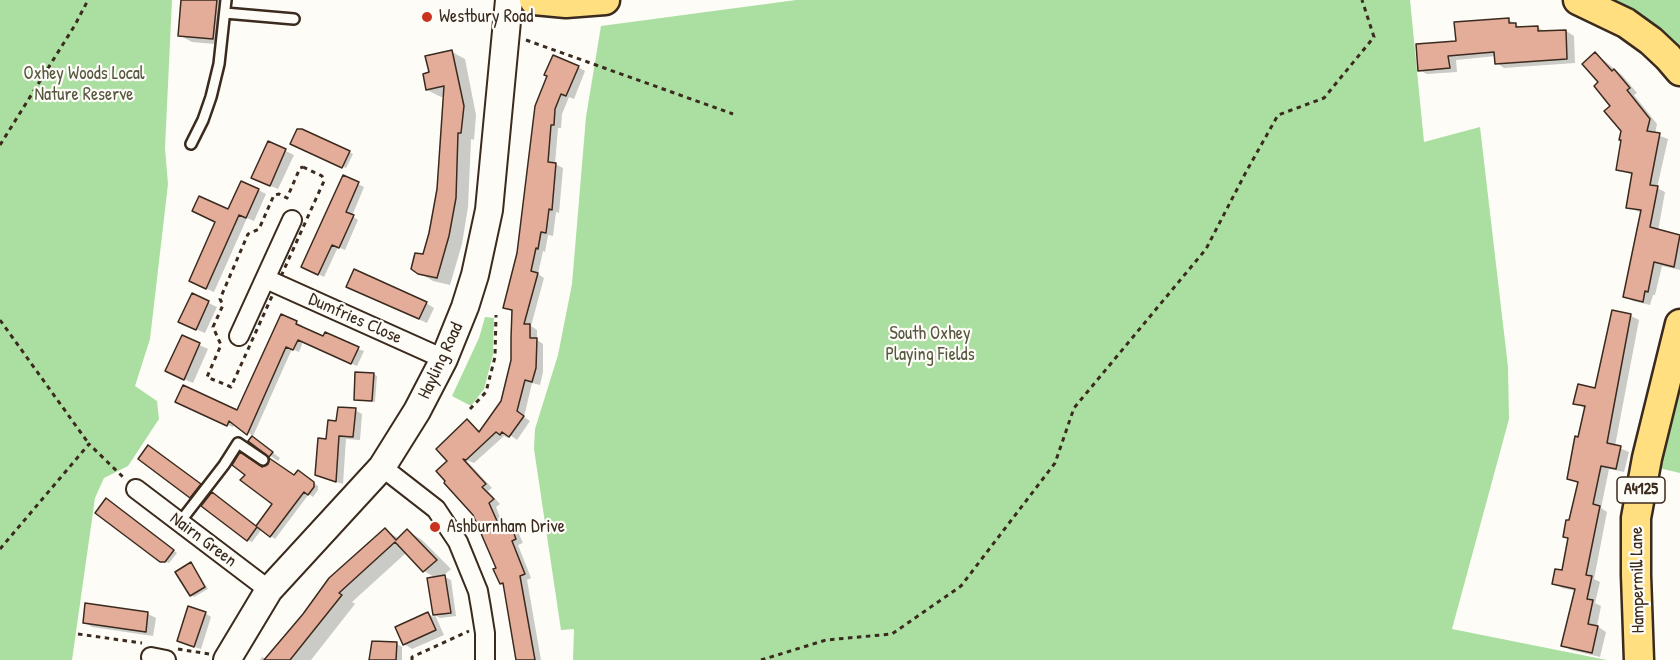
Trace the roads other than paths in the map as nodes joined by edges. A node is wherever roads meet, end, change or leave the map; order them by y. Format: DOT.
graph roads {
  1 [pos="226,0"];
  2 [pos="509,0"];
  3 [pos="534,0"];
  4 [pos="605,0"];
  5 [pos="1580,0"];
  6 [pos="225,13"];
  7 [pos="294,19"];
  8 [pos="1680,71"];
  9 [pos="190,144"];
  10 [pos="292,220"];
  11 [pos="266,279"];
  12 [pos="1680,324"];
  13 [pos="239,336"];
  14 [pos="444,359"];
  15 [pos="263,460"];
  16 [pos="382,467"];
  17 [pos="136,489"];
  18 [pos="180,522"];
  19 [pos="269,590"];
  20 [pos="228,660"];
  21 [pos="485,660"];
  22 [pos="1639,660"];
  1 -- 6 [label="lane"];
  2 -- 14 [label="street, Hayling Road"];
  3 -- 4 [label="main road"];
  5 -- 8 [label="main road"];
  6 -- 7 [label="lane"];
  6 -- 9 [label="lane"];
  10 -- 11 [label="street"];
  11 -- 13 [label="street"];
  11 -- 14 [label="street, Dumfries Close"];
  12 -- 22 [label="main road, Hampermill Lane / A4125"];
  14 -- 16 [label="street, Hayling Road"];
  15 -- 18 [label="lane"];
  16 -- 19 [label="street, Hayling Road"];
  16 -- 21 [label="street"];
  17 -- 18 [label="street, Nairn Green"];
  18 -- 19 [label="street, Nairn Green"];
  19 -- 20 [label="street, Hayling Road"];
}
